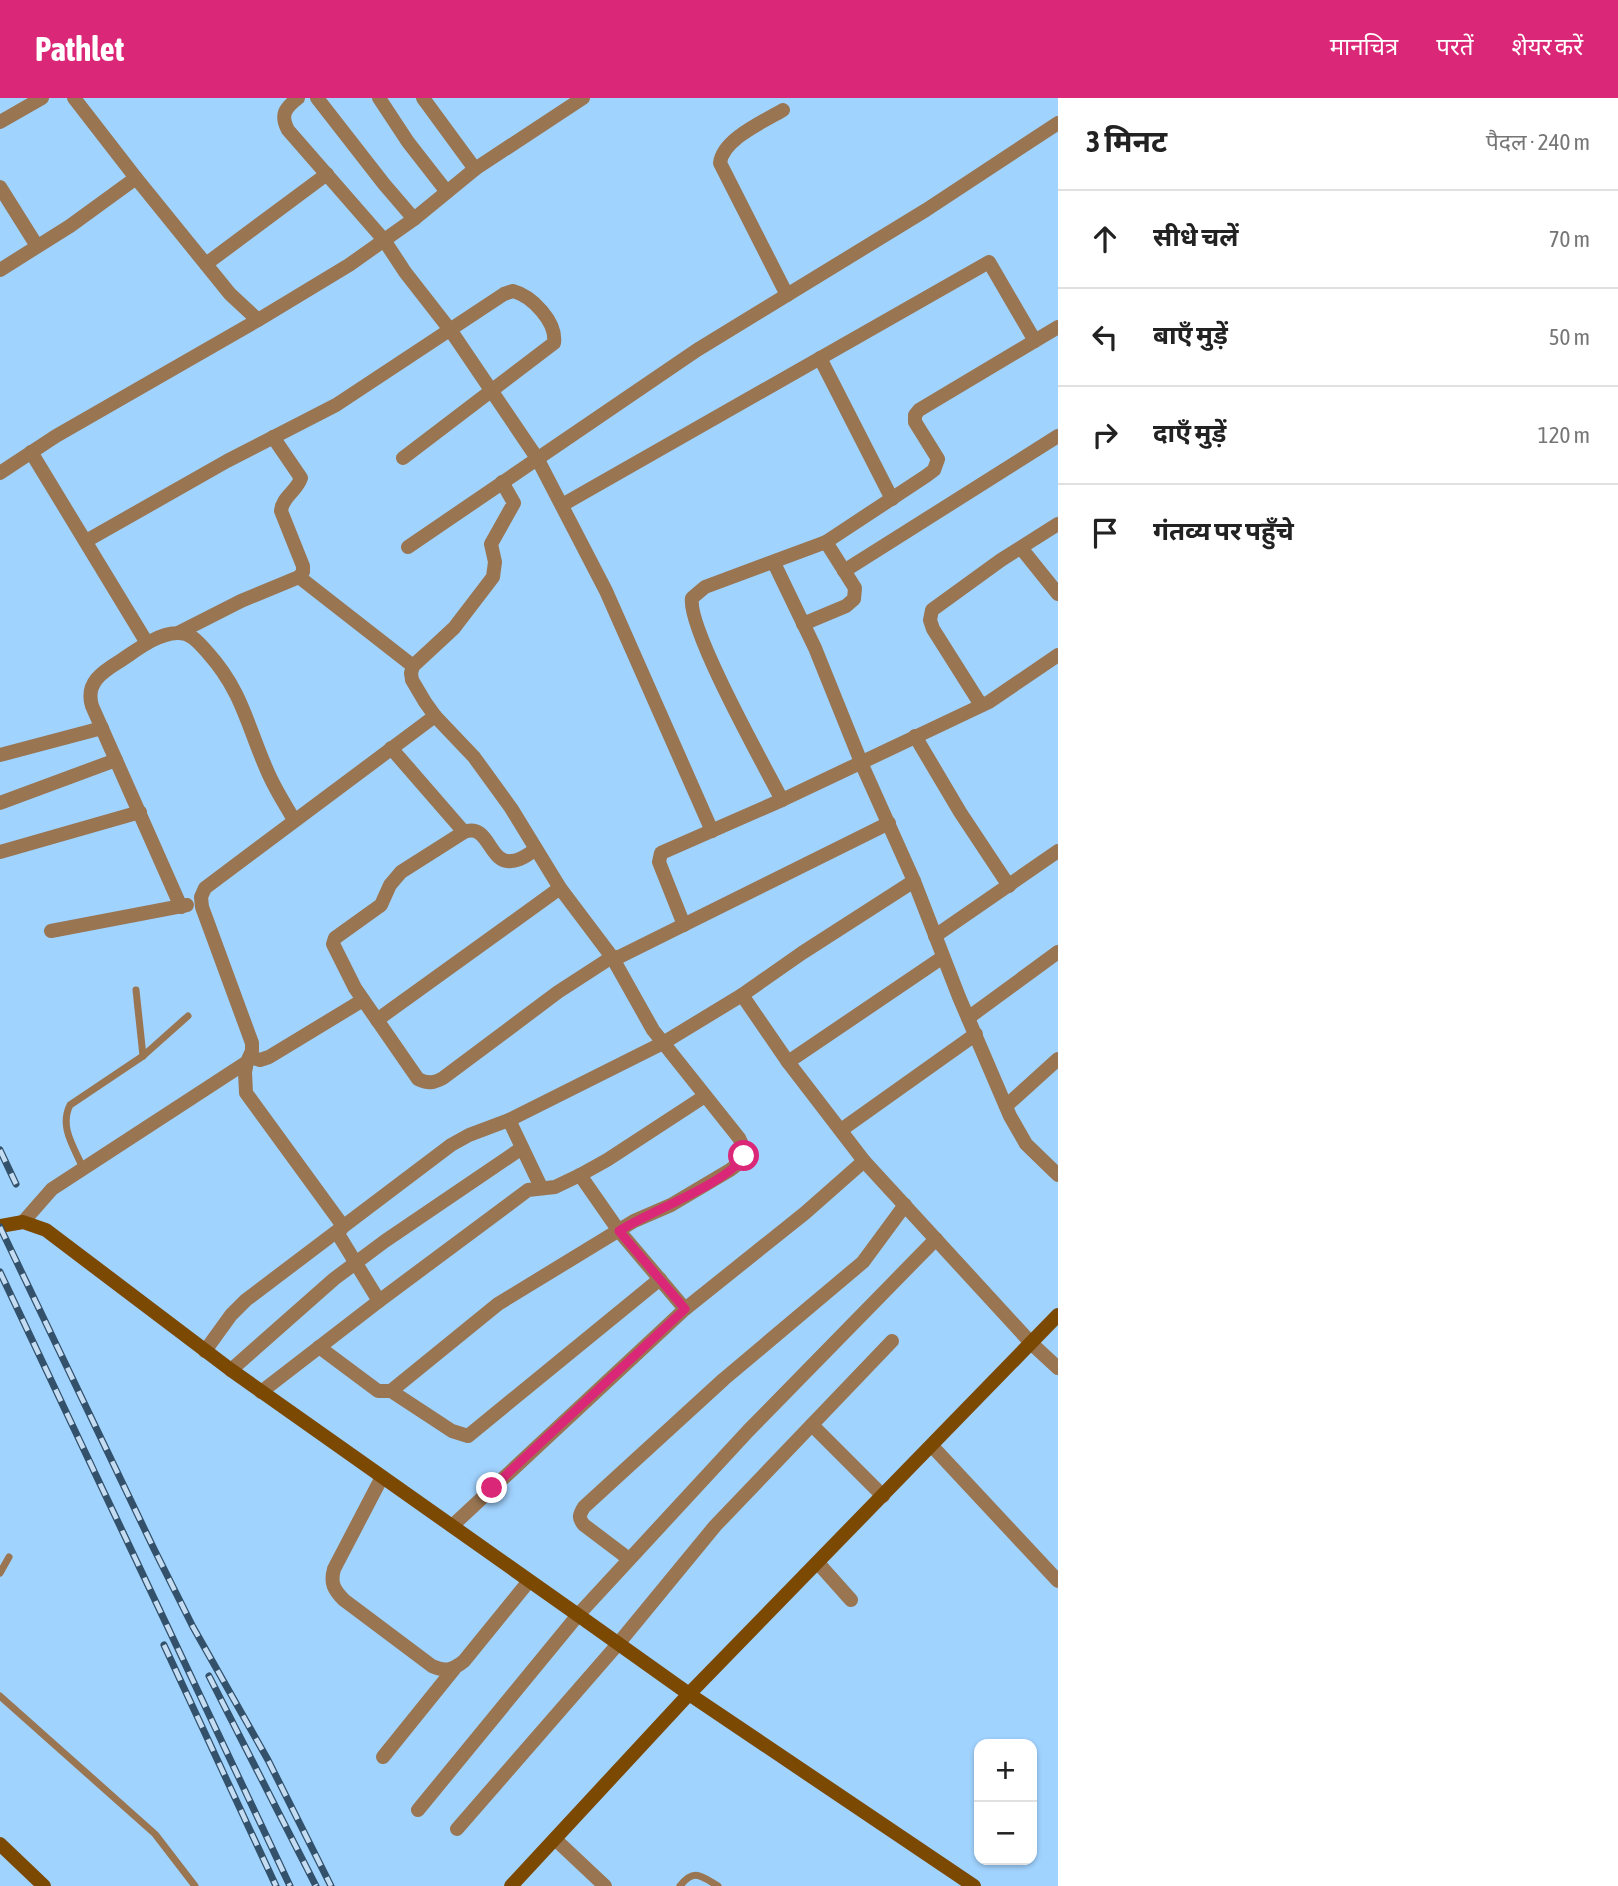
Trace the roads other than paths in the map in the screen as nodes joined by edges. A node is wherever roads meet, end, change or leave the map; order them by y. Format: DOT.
graph roads {
  1 [pos="42,98"];
  2 [pos="74,98"];
  3 [pos="298,98"];
  4 [pos="317,98"];
  5 [pos="379,98"];
  6 [pos="583,98"];
  7 [pos="429,100"];
  8 [pos="783,110"];
  9 [pos="0,122"];
  10 [pos="1058,123"];
  11 [pos="475,169"];
  12 [pos="327,174"];
  13 [pos="136,178"];
  14 [pos="0,187"];
  15 [pos="447,192"];
  16 [pos="415,219"];
  17 [pos="384,240"];
  18 [pos="37,246"];
  19 [pos="206,264"];
  20 [pos="0,270"];
  21 [pos="787,295"];
  22 [pos="258,320"];
  23 [pos="451,331"];
  24 [pos="1056,332"];
  25 [pos="1035,341"];
  26 [pos="820,358"];
  27 [pos="491,388"];
  28 [pos="1058,436"];
  29 [pos="273,437"];
  30 [pos="31,452"];
  31 [pos="403,458"];
  32 [pos="537,458"];
  33 [pos="0,473"];
  34 [pos="502,482"];
  35 [pos="892,499"];
  36 [pos="562,505"];
  37 [pos="1058,524"];
  38 [pos="86,541"];
  39 [pos="826,542"];
  40 [pos="408,547"];
  41 [pos="1021,548"];
  42 [pos="774,563"];
  43 [pos="844,571"];
  44 [pos="299,577"];
  45 [pos="1058,594"];
  46 [pos="803,624"];
  47 [pos="178,633"];
  48 [pos="147,643"];
  49 [pos="1058,655"];
  50 [pos="413,666"];
  51 [pos="981,705"];
  52 [pos="435,716"];
  53 [pos="102,728"];
  54 [pos="915,736"];
  55 [pos="391,748"];
  56 [pos="0,755"];
  57 [pos="116,760"];
  58 [pos="861,762"];
  59 [pos="782,800"];
  60 [pos="0,803"];
  61 [pos="140,812"];
  62 [pos="294,820"];
  63 [pos="889,823"];
  64 [pos="712,831"];
  65 [pos="464,832"];
  66 [pos="537,849"];
  67 [pos="1058,851"];
  68 [pos="0,852"];
  69 [pos="914,881"];
  70 [pos="1009,886"];
  71 [pos="560,888"];
  72 [pos="201,897"];
  73 [pos="181,907"];
  74 [pos="684,925"];
  75 [pos="51,931"];
  76 [pos="935,936"];
  77 [pos="1058,952"];
  78 [pos="612,957"];
  79 [pos="943,957"];
  80 [pos="136,990"];
  81 [pos="742,995"];
  82 [pos="362,1000"];
  83 [pos="188,1016"];
  84 [pos="968,1018"];
  85 [pos="377,1020"];
  86 [pos="976,1034"];
  87 [pos="663,1043"];
  88 [pos="143,1056"];
  89 [pos="1058,1059"];
  90 [pos="248,1060"];
  91 [pos="788,1062"];
  92 [pos="705,1096"];
  93 [pos="1006,1106"];
  94 [pos="509,1120"];
  95 [pos="841,1130"];
  96 [pos="522,1148"];
  97 [pos="864,1161"];
  98 [pos="83,1169"];
  99 [pos="580,1175"];
  100 [pos="1058,1175"];
  101 [pos="541,1187"];
  102 [pos="905,1205"];
  103 [pos="23,1222"];
  104 [pos="0,1226"];
  105 [pos="343,1226"];
  106 [pos="619,1231"];
  107 [pos="936,1238"];
  108 [pos="357,1264"];
  109 [pos="660,1279"];
  110 [pos="379,1301"];
  111 [pos="685,1309"];
  112 [pos="1058,1315"];
  113 [pos="892,1341"];
  114 [pos="1032,1344"];
  115 [pos="319,1347"];
  116 [pos="205,1351"];
  117 [pos="1058,1368"];
  118 [pos="231,1370"];
  119 [pos="391,1391"];
  120 [pos="261,1392"];
  121 [pos="812,1425"];
  122 [pos="932,1446"];
  123 [pos="382,1477"];
  124 [pos="883,1496"];
  125 [pos="452,1526"];
  126 [pos="9,1557"];
  127 [pos="629,1559"];
  128 [pos="818,1563"];
  129 [pos="0,1573"];
  130 [pos="529,1581"];
  131 [pos="1058,1581"];
  132 [pos="851,1601"];
  133 [pos="578,1615"];
  134 [pos="618,1644"];
  135 [pos="454,1669"];
  136 [pos="689,1694"];
  137 [pos="0,1696"];
  138 [pos="383,1756"];
  139 [pos="418,1810"];
  140 [pos="457,1829"];
  141 [pos="555,1839"];
  142 [pos="0,1844"];
  143 [pos="44,1886"];
  144 [pos="195,1886"];
  145 [pos="511,1886"];
  146 [pos="605,1886"];
  147 [pos="680,1886"];
  148 [pos="718,1886"];
  149 [pos="974,1886"];
  1 -- 9 [label="street"];
  2 -- 13 [label="street"];
  3 -- 12 [label="street"];
  4 -- 16 [label="street"];
  5 -- 15 [label="street"];
  6 -- 11 [label="street"];
  7 -- 11 [label="street"];
  8 -- 21 [label="street"];
  10 -- 21 [label="street"];
  11 -- 15 [label="street"];
  12 -- 17 [label="street"];
  12 -- 19 [label="street"];
  13 -- 18 [label="street"];
  13 -- 19 [label="street"];
  14 -- 18 [label="street"];
  15 -- 16 [label="street"];
  16 -- 17 [label="street"];
  17 -- 22 [label="street"];
  17 -- 23 [label="street"];
  18 -- 20 [label="street"];
  19 -- 22 [label="street"];
  21 -- 32 [label="street"];
  22 -- 30 [label="street"];
  23 -- 27 [label="street"];
  23 -- 27 [label="street"];
  23 -- 29 [label="street"];
  24 -- 25 [label="street"];
  25 -- 26 [label="street"];
  25 -- 35 [label="street"];
  26 -- 35 [label="street"];
  26 -- 36 [label="street"];
  27 -- 31 [label="street"];
  27 -- 32 [label="street"];
  28 -- 43 [label="street"];
  29 -- 38 [label="street"];
  29 -- 44 [label="street"];
  30 -- 33 [label="street"];
  30 -- 38 [label="street"];
  32 -- 34 [label="street"];
  32 -- 36 [label="street"];
  34 -- 40 [label="street"];
  34 -- 50 [label="street"];
  35 -- 39 [label="street"];
  36 -- 64 [label="street"];
  37 -- 41 [label="street"];
  38 -- 48 [label="street"];
  39 -- 42 [label="street"];
  39 -- 43 [label="street"];
  41 -- 45 [label="street"];
  41 -- 51 [label="street"];
  42 -- 46 [label="street"];
  42 -- 59 [label="street"];
  43 -- 46 [label="street"];
  44 -- 47 [label="street"];
  44 -- 50 [label="street"];
  46 -- 58 [label="street"];
  47 -- 48 [label="street"];
  47 -- 62 [label="street"];
  48 -- 53 [label="street"];
  49 -- 51 [label="street"];
  50 -- 52 [label="street"];
  51 -- 54 [label="street"];
  52 -- 55 [label="street"];
  52 -- 66 [label="street"];
  53 -- 56 [label="street"];
  53 -- 57 [label="street"];
  54 -- 58 [label="street"];
  54 -- 70 [label="street"];
  55 -- 62 [label="street"];
  55 -- 65 [label="street"];
  57 -- 60 [label="street"];
  57 -- 61 [label="street"];
  58 -- 59 [label="street"];
  58 -- 63 [label="street"];
  59 -- 64 [label="street"];
  61 -- 68 [label="street"];
  61 -- 73 [label="street"];
  62 -- 72 [label="street"];
  63 -- 69 [label="street"];
  63 -- 74 [label="street"];
  64 -- 74 [label="street"];
  65 -- 66 [label="street"];
  65 -- 82 [label="street"];
  66 -- 71 [label="street"];
  67 -- 70 [label="street"];
  69 -- 76 [label="street"];
  69 -- 81 [label="street"];
  70 -- 76 [label="street"];
  71 -- 78 [label="street"];
  71 -- 85 [label="street"];
  72 -- 73 [label="street"];
  72 -- 90 [label="street"];
  73 -- 75 [label="street"];
  74 -- 78 [label="street"];
  76 -- 79 [label="street"];
  77 -- 84 [label="street"];
  78 -- 85 [label="street"];
  78 -- 87 [label="street"];
  79 -- 84 [label="street"];
  79 -- 91 [label="street"];
  80 -- 88 [label="lane"];
  81 -- 87 [label="street"];
  81 -- 91 [label="street"];
  82 -- 85 [label="street"];
  82 -- 90 [label="street"];
  83 -- 88 [label="lane"];
  84 -- 86 [label="street"];
  86 -- 93 [label="street"];
  86 -- 95 [label="street"];
  87 -- 92 [label="street"];
  87 -- 94 [label="street"];
  88 -- 98 [label="lane"];
  89 -- 93 [label="street"];
  90 -- 98 [label="street"];
  90 -- 105 [label="street"];
  91 -- 95 [label="street"];
  92 -- 99 [label="street"];
  92 -- 106 [label="street"];
  93 -- 100 [label="street"];
  94 -- 96 [label="street"];
  94 -- 105 [label="street"];
  95 -- 97 [label="street"];
  96 -- 101 [label="street"];
  96 -- 108 [label="street"];
  97 -- 102 [label="street"];
  97 -- 111 [label="street"];
  98 -- 103 [label="street"];
  99 -- 101 [label="street"];
  99 -- 106 [label="street"];
  101 -- 110 [label="street"];
  102 -- 107 [label="street"];
  102 -- 127 [label="street"];
  103 -- 104 [label="street"];
  103 -- 116 [label="street"];
  105 -- 108 [label="street"];
  105 -- 116 [label="street"];
  106 -- 109 [label="street"];
  106 -- 119 [label="street"];
  107 -- 114 [label="street"];
  107 -- 127 [label="street"];
  108 -- 110 [label="street"];
  108 -- 118 [label="street"];
  109 -- 111 [label="street"];
  109 -- 119 [label="street"];
  110 -- 115 [label="street"];
  111 -- 125 [label="street"];
  112 -- 114 [label="street"];
  113 -- 121 [label="street"];
  114 -- 117 [label="street"];
  114 -- 122 [label="street"];
  115 -- 119 [label="street"];
  115 -- 120 [label="street"];
  116 -- 118 [label="street"];
  118 -- 120 [label="street"];
  120 -- 123 [label="street"];
  121 -- 124 [label="street"];
  121 -- 134 [label="street"];
  122 -- 124 [label="street"];
  122 -- 131 [label="street"];
  123 -- 125 [label="street"];
  123 -- 135 [label="street"];
  124 -- 128 [label="street"];
  125 -- 130 [label="street"];
  126 -- 129 [label="lane"];
  127 -- 133 [label="street"];
  128 -- 132 [label="street"];
  128 -- 136 [label="street"];
  130 -- 133 [label="street"];
  130 -- 135 [label="street"];
  133 -- 134 [label="street"];
  133 -- 139 [label="street"];
  134 -- 136 [label="street"];
  134 -- 140 [label="street"];
  135 -- 138 [label="street"];
  136 -- 141 [label="street"];
  136 -- 149 [label="street"];
  137 -- 144 [label="lane"];
  141 -- 145 [label="street"];
  141 -- 146 [label="street"];
  142 -- 143 [label="street"];
  147 -- 148 [label="lane"];
}
